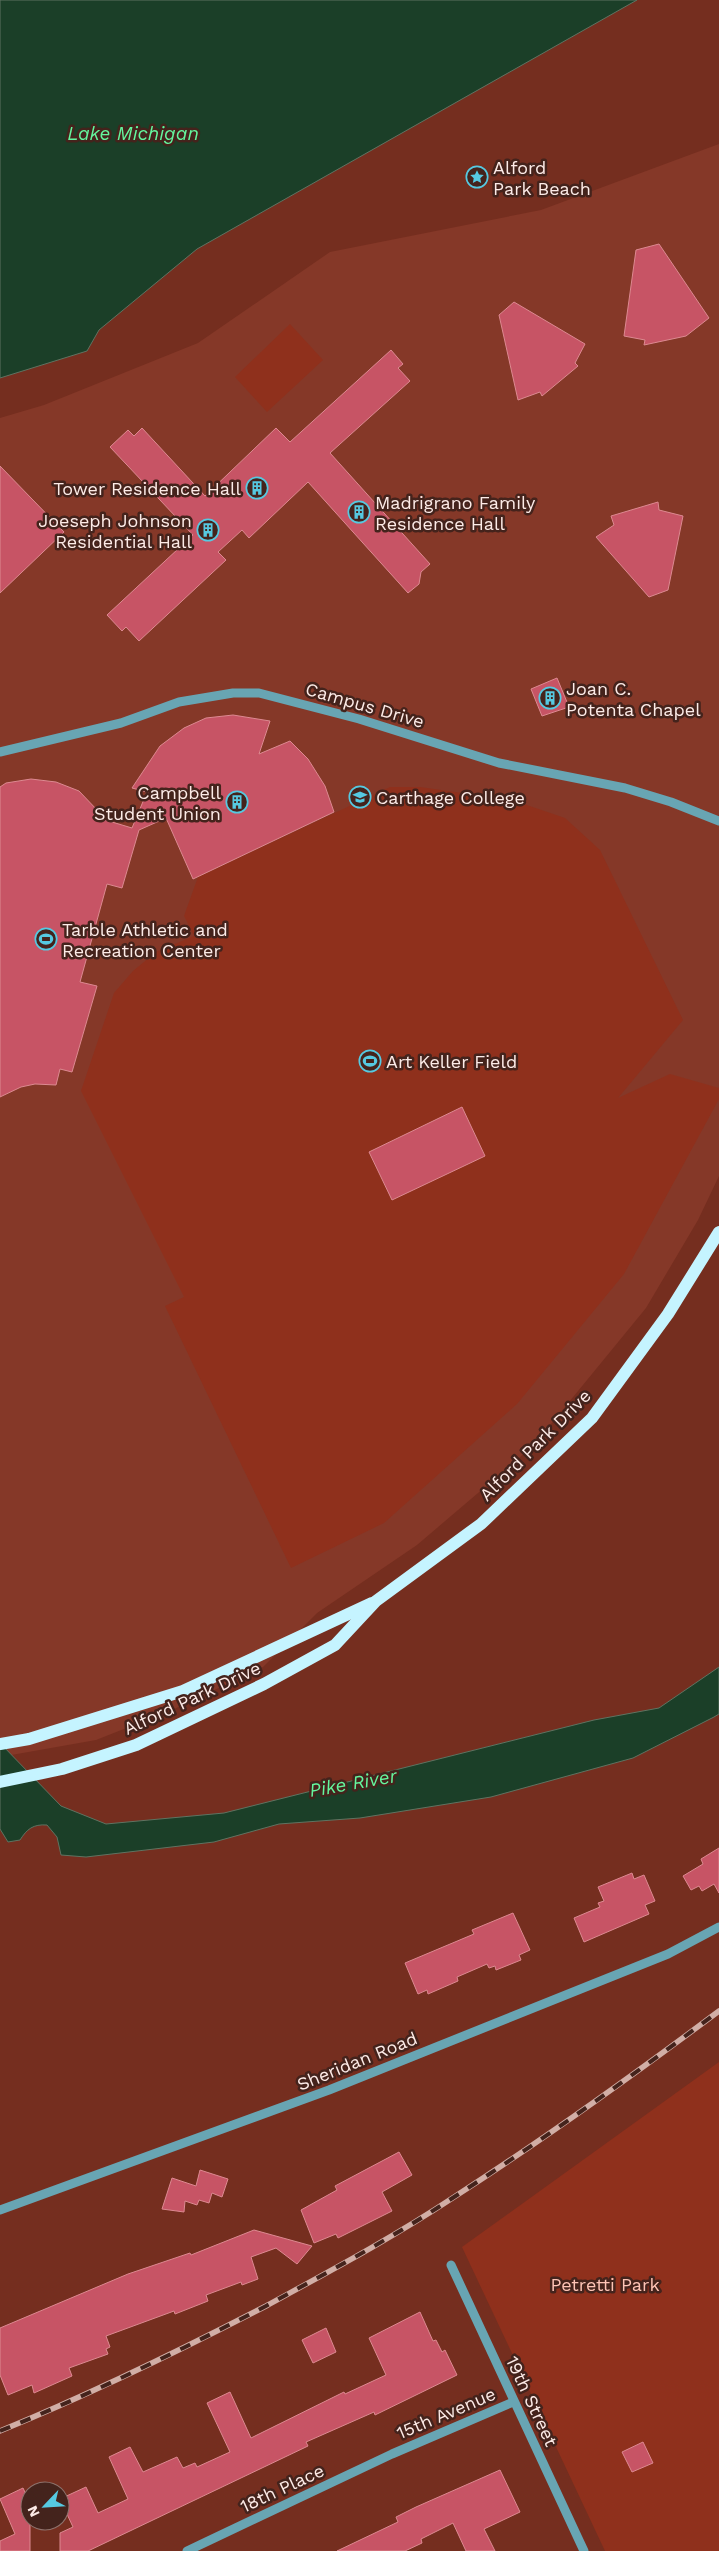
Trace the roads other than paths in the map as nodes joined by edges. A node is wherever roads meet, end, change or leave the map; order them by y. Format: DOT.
graph roads {
  1 [pos="0,752"];
  2 [pos="719,821"];
  3 [pos="719,1232"];
  4 [pos="376,1602"];
  5 [pos="0,1744"];
  6 [pos="0,1782"];
  7 [pos="719,1927"];
  8 [pos="0,2210"];
  9 [pos="451,2265"];
  10 [pos="513,2402"];
  11 [pos="392,2454"];
  12 [pos="187,2551"];
  13 [pos="584,2551"];
  1 -- 2 [label="street, Campus Drive"];
  3 -- 4 [label="main road, Alford Park Drive"];
  4 -- 5 [label="main road, Alford Park Drive"];
  4 -- 6 [label="main road, Alford Park Drive"];
  7 -- 8 [label="street, Sheridan Road"];
  9 -- 10 [label="street, 19th Street"];
  10 -- 11 [label="street, 15th Avenue"];
  10 -- 13 [label="street, 19th Street"];
  11 -- 12 [label="street, 18th Place"];
}
